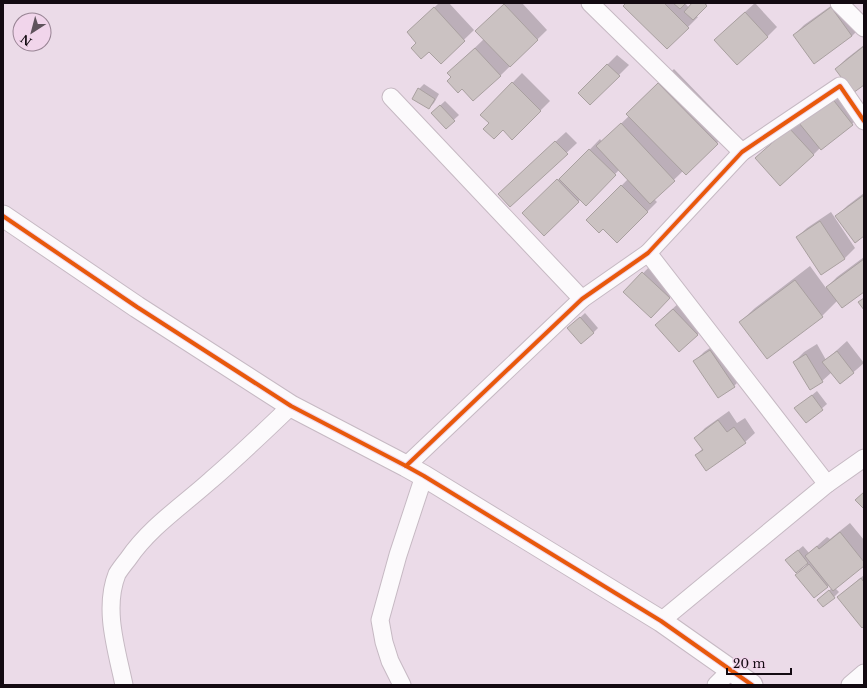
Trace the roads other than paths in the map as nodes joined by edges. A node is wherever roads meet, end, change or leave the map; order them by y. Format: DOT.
graph roads {
  1 [pos="590,3"];
  2 [pos="840,3"];
  3 [pos="864,28"];
  4 [pos="391,97"];
  5 [pos="864,121"];
  6 [pos="742,152"];
  7 [pos="3,216"];
  8 [pos="648,252"];
  9 [pos="582,299"];
  10 [pos="291,406"];
  11 [pos="864,458"];
  12 [pos="406,466"];
  13 [pos="424,476"];
  14 [pos="826,484"];
  15 [pos="661,620"];
  16 [pos="864,673"];
  17 [pos="723,678"];
  18 [pos="124,685"];
  19 [pos="402,685"];
  20 [pos="752,685"];
  21 [pos="850,685"];
  1 -- 6 [label="street"];
  2 -- 3 [label="street"];
  4 -- 9 [label="street"];
  5 -- 6 [label="street"];
  6 -- 8 [label="street"];
  7 -- 10 [label="street"];
  8 -- 9 [label="street"];
  8 -- 14 [label="street"];
  9 -- 12 [label="street"];
  10 -- 12 [label="street"];
  10 -- 18 [label="street"];
  11 -- 14 [label="street"];
  12 -- 13 [label="street"];
  13 -- 15 [label="street"];
  13 -- 19 [label="street"];
  14 -- 15 [label="street"];
  15 -- 17 [label="street"];
  16 -- 21 [label="street"];
  17 -- 20 [label="street"];
}
